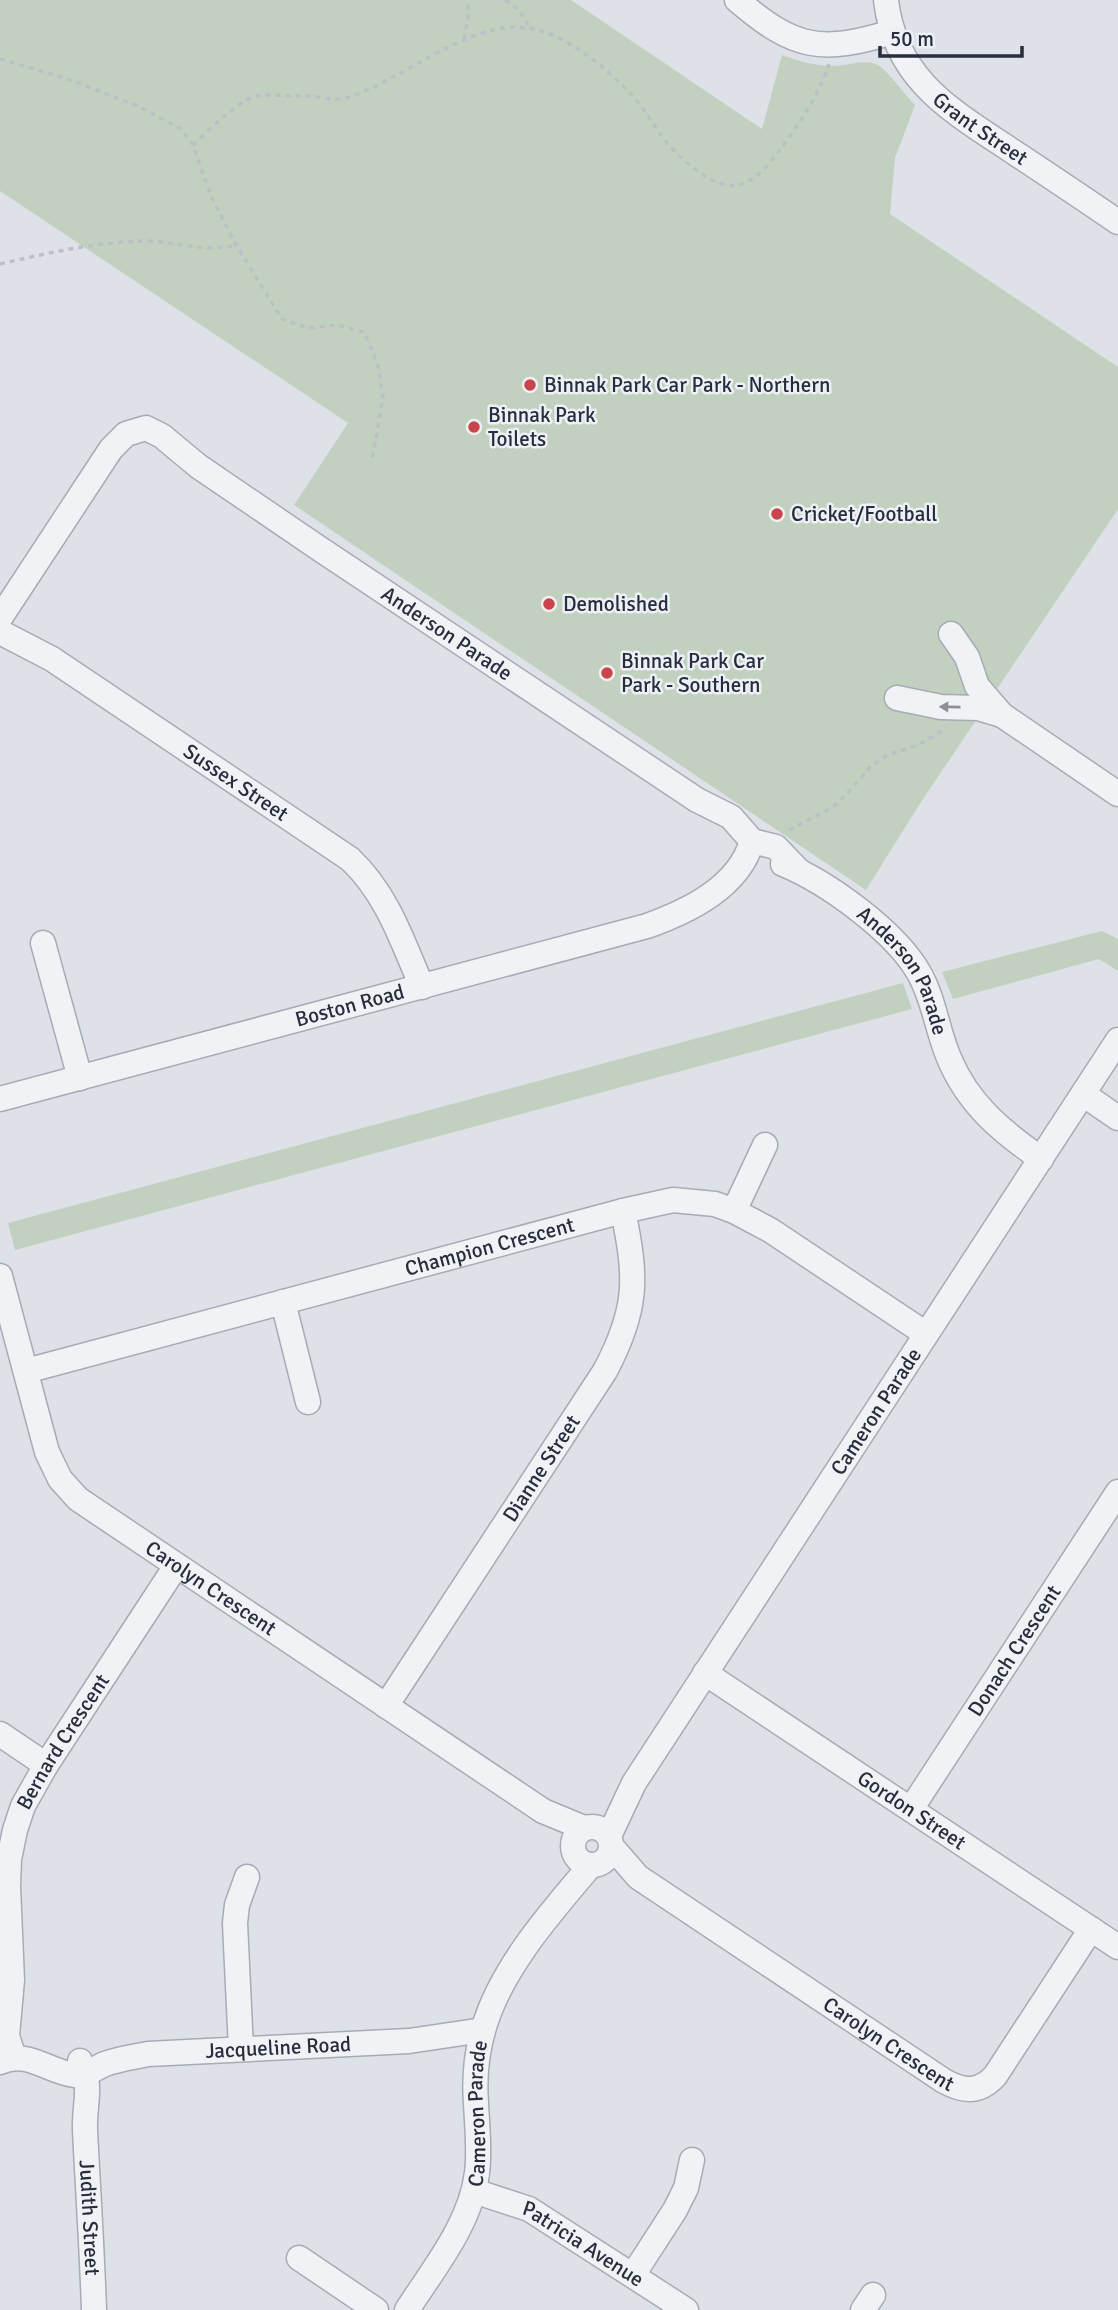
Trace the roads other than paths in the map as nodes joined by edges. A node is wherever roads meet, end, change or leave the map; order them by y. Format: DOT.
graph roads {
  1 [pos="737,0"];
  2 [pos="886,0"];
  3 [pos="892,32"];
  4 [pos="1118,222"];
  5 [pos="0,618"];
  6 [pos="0,632"];
  7 [pos="951,634"];
  8 [pos="52,659"];
  9 [pos="897,698"];
  10 [pos="1002,715"];
  11 [pos="1118,794"];
  12 [pos="746,849"];
  13 [pos="43,943"];
  14 [pos="414,989"];
  15 [pos="1118,1040"];
  16 [pos="80,1078"];
  17 [pos="1083,1094"];
  18 [pos="0,1099"];
  19 [pos="1118,1118"];
  20 [pos="765,1145"];
  21 [pos="1044,1153"];
  22 [pos="623,1211"];
  23 [pos="734,1211"];
  24 [pos="0,1276"];
  25 [pos="283,1302"];
  26 [pos="926,1334"];
  27 [pos="16,1365"];
  28 [pos="308,1402"];
  29 [pos="1118,1492"];
  30 [pos="176,1566"];
  31 [pos="705,1673"];
  32 [pos="386,1706"];
  33 [pos="0,1734"];
  34 [pos="46,1765"];
  35 [pos="911,1810"];
  36 [pos="592,1846"];
  37 [pos="247,1877"];
  38 [pos="1091,1929"];
  39 [pos="1118,1947"];
  40 [pos="481,2041"];
  41 [pos="241,2049"];
  42 [pos="8,2051"];
  43 [pos="80,2069"];
  44 [pos="692,2160"];
  45 [pos="474,2192"];
  46 [pos="299,2258"];
  47 [pos="633,2275"];
  48 [pos="94,2310"];
  49 [pos="376,2310"];
  50 [pos="407,2310"];
  51 [pos="686,2310"];
  1 -- 3 [label="street"];
  2 -- 3 [label="street, Grant Street"];
  3 -- 4 [label="street, Grant Street"];
  5 -- 8 [label="street, Sussex Street"];
  5 -- 12 [label="street, Anderson Parade"];
  6 -- 8 [label="street, Sussex Street"];
  7 -- 10 [label="street"];
  8 -- 14 [label="street, Sussex Street"];
  10 -- 9 [label="street, one-way"];
  10 -- 11 [label="street"];
  12 -- 14 [label="street, Boston Road"];
  12 -- 21 [label="street, Anderson Parade"];
  13 -- 16 [label="street"];
  14 -- 16 [label="street, Boston Road"];
  15 -- 17 [label="street, Cameron Parade"];
  16 -- 18 [label="street, Boston Road"];
  17 -- 19 [label="street"];
  17 -- 21 [label="street, Cameron Parade"];
  20 -- 23 [label="street"];
  21 -- 26 [label="street, Cameron Parade"];
  22 -- 23 [label="street, Champion Crescent"];
  22 -- 25 [label="street, Champion Crescent"];
  22 -- 32 [label="street, Dianne Street"];
  23 -- 26 [label="street, Champion Crescent"];
  24 -- 27 [label="street, Carolyn Crescent"];
  25 -- 27 [label="street, Champion Crescent"];
  25 -- 28 [label="street"];
  26 -- 31 [label="street, Cameron Parade"];
  27 -- 30 [label="street, Carolyn Crescent"];
  29 -- 35 [label="street, Donach Crescent"];
  30 -- 32 [label="street, Carolyn Crescent"];
  30 -- 34 [label="street, Bernard Crescent"];
  31 -- 35 [label="street, Gordon Street"];
  31 -- 36 [label="street, Cameron Parade"];
  32 -- 36 [label="street, Carolyn Crescent"];
  33 -- 34 [label="street"];
  34 -- 42 [label="street, Bernard Crescent"];
  35 -- 38 [label="street, Gordon Street"];
  36 -- 38 [label="street, Carolyn Crescent"];
  36 -- 40 [label="street, Cameron Parade"];
  37 -- 41 [label="street"];
  38 -- 39 [label="street, Gordon Street"];
  40 -- 41 [label="street, Jacqueline Road"];
  40 -- 45 [label="street, Cameron Parade"];
  41 -- 43 [label="street, Jacqueline Road"];
  42 -- 43 [label="street"];
  43 -- 48 [label="street, Judith Street"];
  44 -- 47 [label="street"];
  45 -- 47 [label="street, Patricia Avenue"];
  45 -- 50 [label="street, Cameron Parade"];
  46 -- 49 [label="street"];
  47 -- 51 [label="street, Patricia Avenue"];
}
